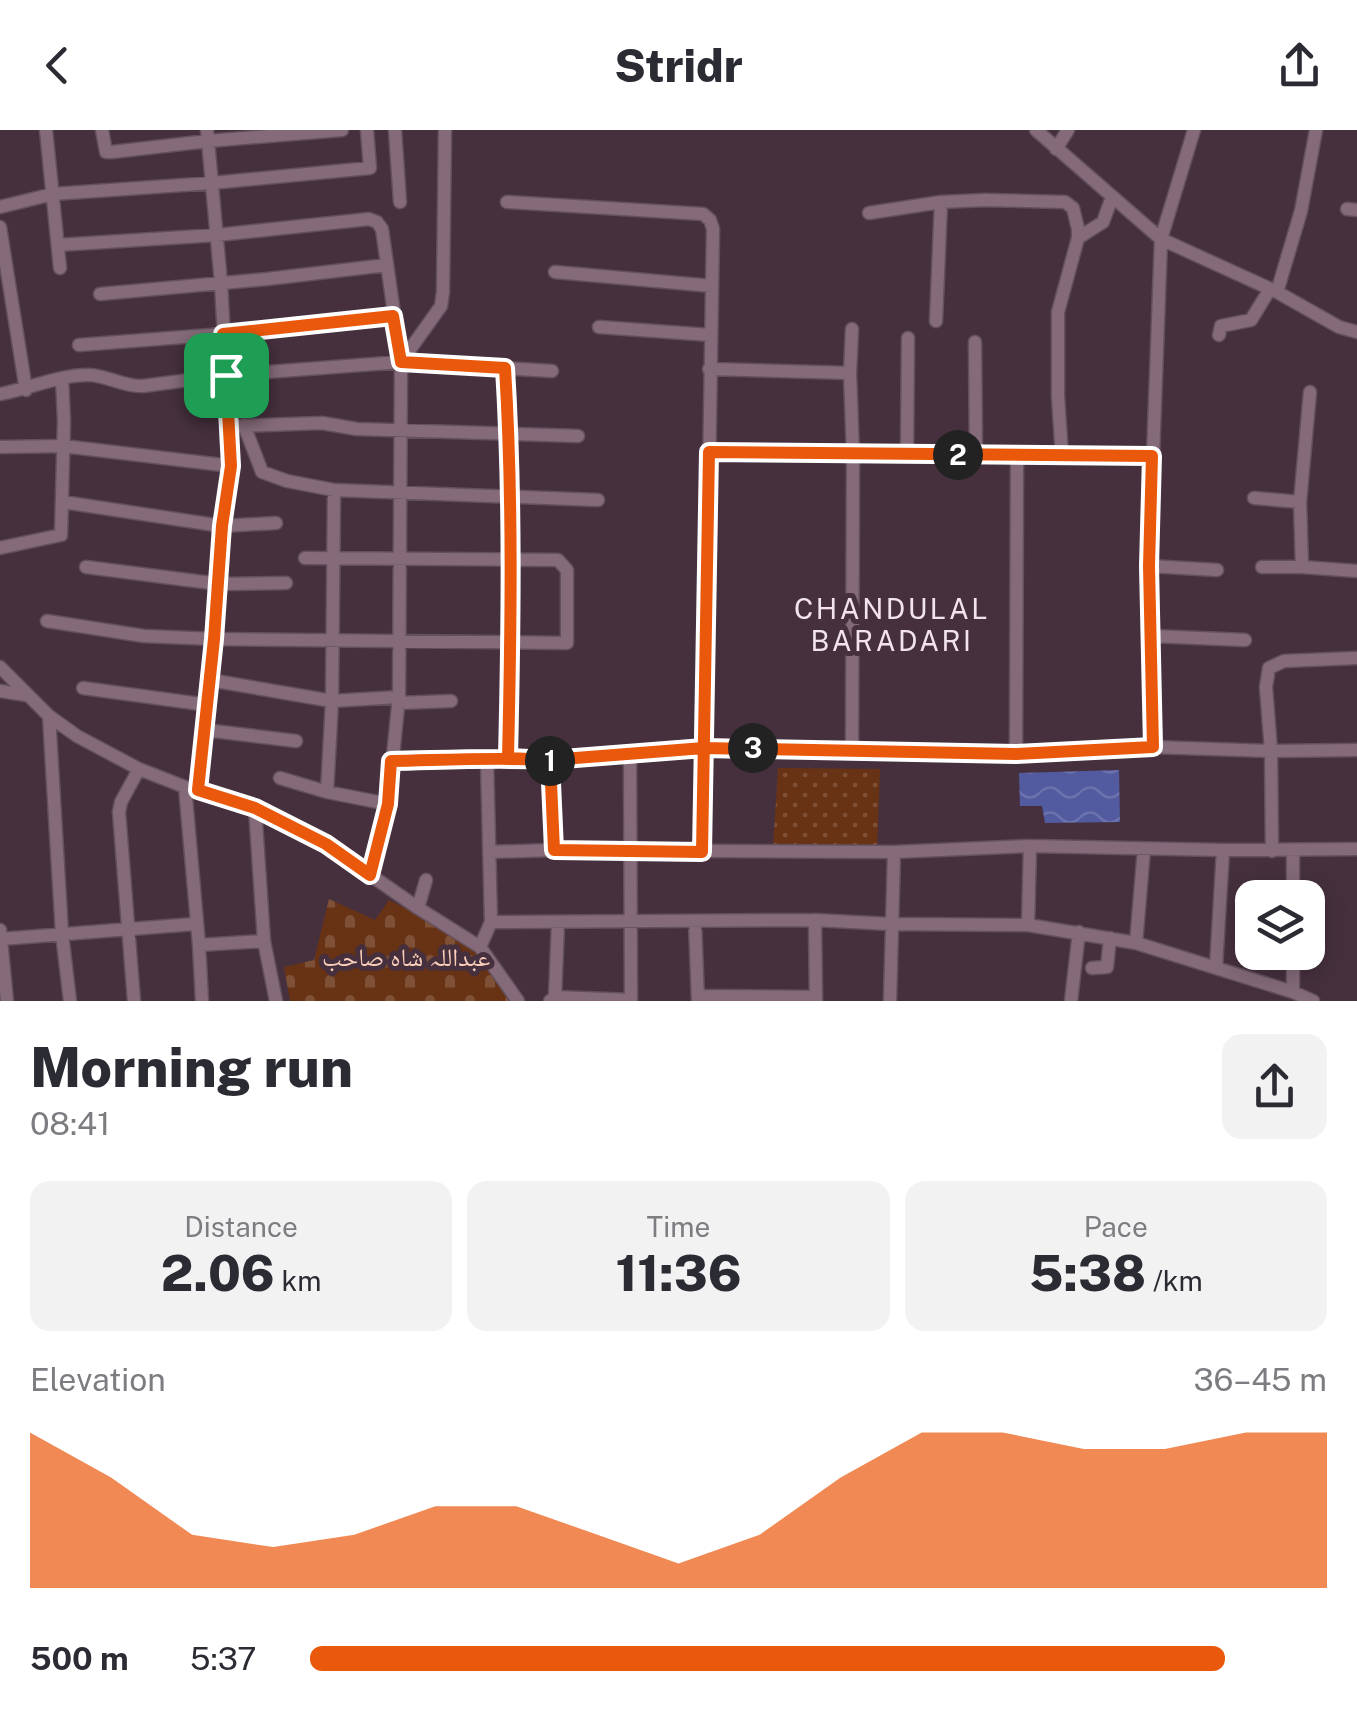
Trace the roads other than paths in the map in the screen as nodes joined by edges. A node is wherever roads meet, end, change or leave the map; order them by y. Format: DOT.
graph roads {
  1 [pos="46,130"];
  2 [pos="102,130"];
  3 [pos="342,130"];
  4 [pos="366,130"];
  5 [pos="395,130"];
  6 [pos="444,130"];
  7 [pos="1036,130"];
  8 [pos="1068,130"];
  9 [pos="1194,130"];
  10 [pos="1316,130"];
  11 [pos="208,135"];
  12 [pos="1056,150"];
  13 [pos="212,183"];
  14 [pos="53,194"];
  15 [pos="1112,197"];
  16 [pos="400,202"];
  17 [pos="507,202"];
  18 [pos="941,202"];
  19 [pos="0,206"];
  20 [pos="869,213"];
  21 [pos="0,228"];
  22 [pos="216,235"];
  23 [pos="1078,238"];
  24 [pos="1161,239"];
  25 [pos="58,245"];
  26 [pos="386,264"];
  27 [pos="60,268"];
  28 [pos="555,272"];
  29 [pos="221,282"];
  30 [pos="712,286"];
  31 [pos="1274,291"];
  32 [pos="100,294"];
  33 [pos="393,316"];
  34 [pos="936,321"];
  35 [pos="598,327"];
  36 [pos="852,329"];
  37 [pos="1357,332"];
  38 [pos="223,334"];
  39 [pos="710,334"];
  40 [pos="1219,335"];
  41 [pos="908,338"];
  42 [pos="976,342"];
  43 [pos="78,345"];
  44 [pos="401,362"];
  45 [pos="505,368"];
  46 [pos="709,369"];
  47 [pos="552,371"];
  48 [pos="850,373"];
  49 [pos="226,375"];
  50 [pos="62,378"];
  51 [pos="26,390"];
  52 [pos="1310,392"];
  53 [pos="0,394"];
  54 [pos="237,426"];
  55 [pos="401,430"];
  56 [pos="508,432"];
  57 [pos="578,436"];
  58 [pos="63,446"];
  59 [pos="0,447"];
  60 [pos="709,452"];
  61 [pos="854,455"];
  62 [pos="907,455"];
  63 [pos="976,455"];
  64 [pos="1017,455"];
  65 [pos="1152,456"];
  66 [pos="1062,457"];
  67 [pos="231,466"];
  68 [pos="334,490"];
  69 [pos="400,493"];
  70 [pos="509,497"];
  71 [pos="1254,498"];
  72 [pos="598,500"];
  73 [pos="63,502"];
  74 [pos="1300,502"];
  75 [pos="276,523"];
  76 [pos="222,526"];
  77 [pos="0,548"];
  78 [pos="305,558"];
  79 [pos="399,558"];
  80 [pos="332,560"];
  81 [pos="510,561"];
  82 [pos="1149,566"];
  83 [pos="1262,566"];
  84 [pos="86,567"];
  85 [pos="1302,567"];
  86 [pos="1217,570"];
  87 [pos="1357,571"];
  88 [pos="286,583"];
  89 [pos="219,584"];
  90 [pos="47,620"];
  91 [pos="1151,636"];
  92 [pos="214,639"];
  93 [pos="332,640"];
  94 [pos="400,640"];
  95 [pos="1246,640"];
  96 [pos="510,642"];
  97 [pos="1357,658"];
  98 [pos="0,668"];
  99 [pos="210,680"];
  100 [pos="83,688"];
  101 [pos="0,691"];
  102 [pos="26,696"];
  103 [pos="398,700"];
  104 [pos="332,701"];
  105 [pos="451,701"];
  106 [pos="208,705"];
  107 [pos="50,716"];
  108 [pos="205,730"];
  109 [pos="296,741"];
  110 [pos="1153,747"];
  111 [pos="704,748"];
  112 [pos="852,750"];
  113 [pos="1357,750"];
  114 [pos="1271,751"];
  115 [pos="630,754"];
  116 [pos="1016,754"];
  117 [pos="508,758"];
  118 [pos="486,760"];
  119 [pos="550,760"];
  120 [pos="391,761"];
  121 [pos="139,769"];
  122 [pos="280,778"];
  123 [pos="192,788"];
  124 [pos="327,792"];
  125 [pos="388,804"];
  126 [pos="255,808"];
  127 [pos="1030,846"];
  128 [pos="1357,849"];
  129 [pos="554,850"];
  130 [pos="631,850"];
  131 [pos="1144,850"];
  132 [pos="1222,850"];
  133 [pos="1272,850"];
  134 [pos="1292,850"];
  135 [pos="488,852"];
  136 [pos="702,852"];
  137 [pos="894,852"];
  138 [pos="370,875"];
  139 [pos="426,880"];
  140 [pos="1293,880"];
  141 [pos="418,908"];
  142 [pos="815,920"];
  143 [pos="491,922"];
  144 [pos="558,922"];
  145 [pos="694,922"];
  146 [pos="631,923"];
  147 [pos="195,924"];
  148 [pos="890,924"];
  149 [pos="1028,924"];
  150 [pos="0,930"];
  151 [pos="129,930"];
  152 [pos="1079,932"];
  153 [pos="62,934"];
  154 [pos="1110,938"];
  155 [pos="0,939"];
  156 [pos="264,941"];
  157 [pos="1136,943"];
  158 [pos="198,946"];
  159 [pos="480,947"];
  160 [pos="1092,968"];
  161 [pos="1216,968"];
  162 [pos="1293,970"];
  163 [pos="1294,992"];
  164 [pos="698,998"];
  165 [pos="553,999"];
  166 [pos="816,999"];
  167 [pos="7,1001"];
  168 [pos="70,1001"];
  169 [pos="134,1001"];
  170 [pos="202,1001"];
  171 [pos="276,1001"];
  172 [pos="518,1001"];
  173 [pos="631,1001"];
  174 [pos="890,1001"];
  175 [pos="1071,1001"];
  176 [pos="1313,1001"];
  1 -- 14 [label="street"];
  2 -- 11 [label="street"];
  3 -- 11 [label="street"];
  4 -- 13 [label="street"];
  5 -- 16 [label="street"];
  6 -- 44 [label="street"];
  7 -- 12 [label="street"];
  8 -- 12 [label="street"];
  9 -- 24 [label="street"];
  10 -- 31 [label="street"];
  11 -- 13 [label="street"];
  12 -- 15 [label="street"];
  13 -- 14 [label="street"];
  13 -- 22 [label="street"];
  14 -- 19 [label="street"];
  14 -- 25 [label="street"];
  15 -- 23 [label="street"];
  15 -- 24 [label="street"];
  17 -- 30 [label="street"];
  18 -- 20 [label="street"];
  18 -- 23 [label="street"];
  18 -- 34 [label="street"];
  21 -- 51 [label="street"];
  22 -- 25 [label="street"];
  22 -- 26 [label="street"];
  22 -- 29 [label="street"];
  23 -- 66 [label="street"];
  24 -- 31 [label="street"];
  24 -- 65 [label="street"];
  25 -- 27 [label="street"];
  26 -- 29 [label="street"];
  26 -- 33 [label="street"];
  28 -- 30 [label="street"];
  29 -- 32 [label="street"];
  29 -- 38 [label="street"];
  30 -- 39 [label="street"];
  31 -- 37 [label="street"];
  31 -- 40 [label="street"];
  33 -- 38 [label="street"];
  33 -- 44 [label="street"];
  35 -- 39 [label="street"];
  36 -- 48 [label="street"];
  38 -- 43 [label="street"];
  38 -- 49 [label="street"];
  39 -- 46 [label="street"];
  41 -- 62 [label="street"];
  42 -- 63 [label="street"];
  44 -- 45 [label="street"];
  44 -- 49 [label="street"];
  44 -- 55 [label="street"];
  45 -- 47 [label="street"];
  45 -- 56 [label="street"];
  46 -- 48 [label="street"];
  46 -- 60 [label="street"];
  48 -- 61 [label="street"];
  49 -- 50 [label="street"];
  49 -- 54 [label="street"];
  50 -- 51 [label="street"];
  50 -- 58 [label="street"];
  51 -- 53 [label="street"];
  52 -- 74 [label="street"];
  54 -- 55 [label="street"];
  54 -- 67 [label="street"];
  54 -- 68 [label="street"];
  55 -- 56 [label="street"];
  55 -- 69 [label="street"];
  56 -- 57 [label="street"];
  56 -- 70 [label="street"];
  58 -- 59 [label="street"];
  58 -- 67 [label="street"];
  58 -- 73 [label="street"];
  60 -- 61 [label="street"];
  60 -- 111 [label="street"];
  61 -- 62 [label="street"];
  61 -- 112 [label="street"];
  62 -- 63 [label="street"];
  63 -- 64 [label="street"];
  64 -- 66 [label="street"];
  64 -- 116 [label="street"];
  65 -- 66 [label="street"];
  65 -- 82 [label="street"];
  67 -- 76 [label="street"];
  68 -- 69 [label="street"];
  68 -- 80 [label="street"];
  69 -- 70 [label="street"];
  69 -- 79 [label="street"];
  70 -- 72 [label="street"];
  70 -- 81 [label="street"];
  71 -- 74 [label="street"];
  73 -- 76 [label="street"];
  73 -- 77 [label="street"];
  74 -- 85 [label="street"];
  75 -- 76 [label="street"];
  76 -- 89 [label="street"];
  78 -- 80 [label="street"];
  79 -- 80 [label="street"];
  79 -- 81 [label="street"];
  79 -- 94 [label="street"];
  80 -- 93 [label="street"];
  81 -- 96 [label="street"];
  81 -- 96 [label="street"];
  82 -- 86 [label="street"];
  82 -- 91 [label="street"];
  83 -- 85 [label="street"];
  84 -- 89 [label="street"];
  85 -- 87 [label="street"];
  88 -- 89 [label="street"];
  89 -- 92 [label="street"];
  90 -- 92 [label="street"];
  91 -- 95 [label="street"];
  91 -- 110 [label="street"];
  92 -- 93 [label="street"];
  92 -- 99 [label="street"];
  93 -- 94 [label="street"];
  93 -- 104 [label="street"];
  94 -- 96 [label="street"];
  94 -- 103 [label="street"];
  96 -- 117 [label="street"];
  97 -- 114 [label="street"];
  98 -- 102 [label="street"];
  99 -- 104 [label="street"];
  99 -- 106 [label="street"];
  100 -- 106 [label="street"];
  101 -- 102 [label="street"];
  102 -- 107 [label="street"];
  103 -- 104 [label="street"];
  103 -- 105 [label="street"];
  103 -- 120 [label="street"];
  104 -- 124 [label="street"];
  106 -- 108 [label="street"];
  107 -- 121 [label="street"];
  107 -- 153 [label="street"];
  108 -- 109 [label="street"];
  108 -- 123 [label="street"];
  110 -- 114 [label="street"];
  110 -- 116 [label="street"];
  111 -- 112 [label="street"];
  111 -- 115 [label="street"];
  111 -- 136 [label="street"];
  112 -- 116 [label="street"];
  113 -- 114 [label="street"];
  114 -- 133 [label="street"];
  115 -- 119 [label="street"];
  115 -- 130 [label="street"];
  117 -- 118 [label="street"];
  117 -- 119 [label="street"];
  118 -- 120 [label="street"];
  118 -- 135 [label="street"];
  119 -- 129 [label="street"];
  120 -- 125 [label="street"];
  121 -- 123 [label="street"];
  121 -- 151 [label="street"];
  122 -- 124 [label="street"];
  123 -- 126 [label="street"];
  123 -- 147 [label="street"];
  124 -- 125 [label="street"];
  125 -- 138 [label="street"];
  126 -- 138 [label="street"];
  126 -- 156 [label="street"];
  127 -- 131 [label="street"];
  127 -- 137 [label="street"];
  127 -- 149 [label="street"];
  128 -- 134 [label="street"];
  129 -- 130 [label="street"];
  129 -- 135 [label="street"];
  130 -- 136 [label="street"];
  130 -- 146 [label="street"];
  131 -- 132 [label="street"];
  131 -- 157 [label="street"];
  132 -- 133 [label="street"];
  132 -- 161 [label="street"];
  133 -- 134 [label="street"];
  134 -- 140 [label="street"];
  135 -- 143 [label="street"];
  136 -- 137 [label="street"];
  137 -- 148 [label="street"];
  138 -- 141 [label="street"];
  139 -- 141 [label="street"];
  141 -- 159 [label="street"];
  142 -- 145 [label="street"];
  142 -- 148 [label="street"];
  142 -- 166 [label="street"];
  143 -- 144 [label="street"];
  143 -- 159 [label="street"];
  144 -- 146 [label="street"];
  144 -- 165 [label="street"];
  145 -- 146 [label="street"];
  145 -- 164 [label="street"];
  146 -- 173 [label="street"];
  147 -- 151 [label="street"];
  147 -- 158 [label="street"];
  148 -- 149 [label="street"];
  148 -- 174 [label="street"];
  149 -- 152 [label="street"];
  150 -- 155 [label="street"];
  151 -- 153 [label="street"];
  151 -- 169 [label="street"];
  152 -- 154 [label="street"];
  152 -- 175 [label="street"];
  153 -- 155 [label="street"];
  153 -- 168 [label="street"];
  154 -- 157 [label="street"];
  154 -- 160 [label="street"];
  155 -- 167 [label="street"];
  156 -- 158 [label="street"];
  156 -- 171 [label="street"];
  157 -- 161 [label="street"];
  158 -- 170 [label="street"];
  159 -- 172 [label="street"];
  161 -- 163 [label="street"];
  162 -- 163 [label="street"];
  163 -- 176 [label="street"];
  164 -- 166 [label="street"];
  165 -- 173 [label="street"];
}
